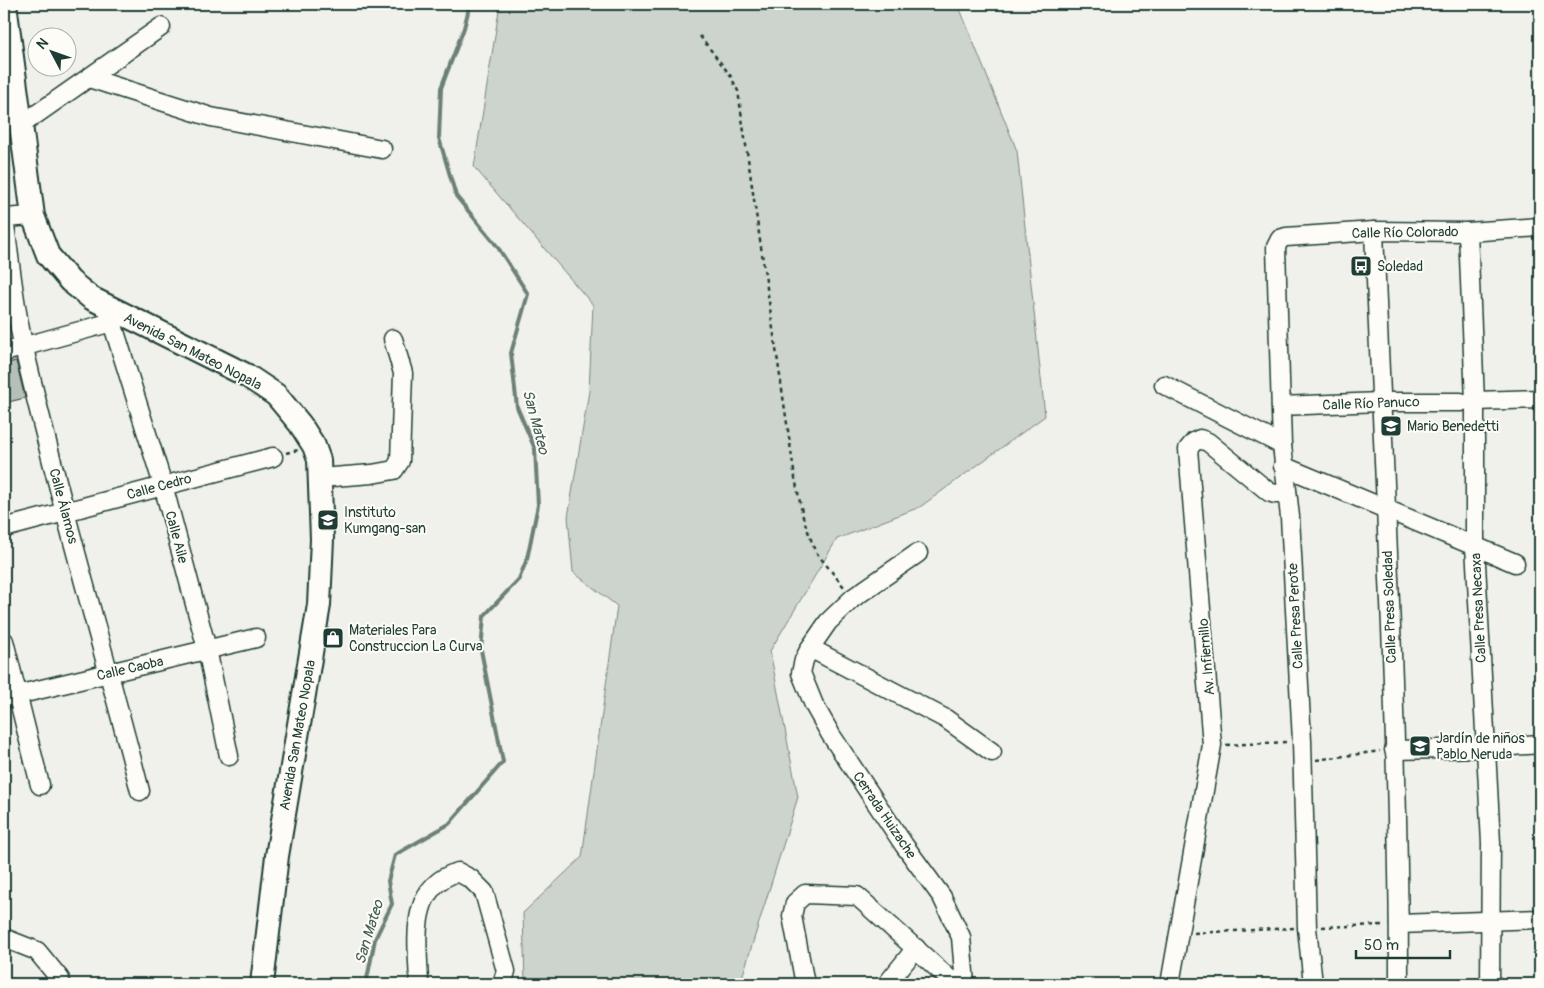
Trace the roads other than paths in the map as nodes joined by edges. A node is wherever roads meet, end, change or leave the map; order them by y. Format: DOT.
graph roads {
  1 [pos="5,4"];
  2 [pos="161,27"];
  3 [pos="7,41"];
  4 [pos="89,78"];
  5 [pos="21,125"];
  6 [pos="382,149"];
  7 [pos="33,216"];
  8 [pos="4,218"];
  9 [pos="1540,227"];
  10 [pos="1374,231"];
  11 [pos="1468,232"];
  12 [pos="1276,247"];
  13 [pos="117,319"];
  14 [pos="393,339"];
  15 [pos="24,347"];
  16 [pos="4,352"];
  17 [pos="1164,385"];
  18 [pos="1540,399"];
  19 [pos="1468,401"];
  20 [pos="1380,402"];
  21 [pos="1281,406"];
  22 [pos="1282,445"];
  23 [pos="273,457"];
  24 [pos="1283,466"];
  25 [pos="320,478"];
  26 [pos="163,485"];
  27 [pos="1287,493"];
  28 [pos="1385,509"];
  29 [pos="65,510"];
  30 [pos="4,528"];
  31 [pos="1475,545"];
  32 [pos="918,554"];
  33 [pos="1515,563"];
  34 [pos="256,638"];
  35 [pos="4,641"];
  36 [pos="810,648"];
  37 [pos="207,650"];
  38 [pos="110,672"];
  39 [pos="10,697"];
  40 [pos="1540,744"];
  41 [pos="1486,748"];
  42 [pos="1394,750"];
  43 [pos="992,752"];
  44 [pos="229,756"];
  45 [pos="40,785"];
  46 [pos="140,791"];
  47 [pos="1540,919"];
  48 [pos="1490,921"];
  49 [pos="1399,924"];
  50 [pos="4,938"];
  51 [pos="916,948"];
  52 [pos="60,979"];
  53 [pos="262,984"];
  54 [pos="419,984"];
  55 [pos="502,984"];
  56 [pos="805,984"];
  57 [pos="887,984"];
  58 [pos="956,984"];
  59 [pos="965,984"];
  60 [pos="1170,984"];
  61 [pos="1312,984"];
  62 [pos="1399,984"];
  63 [pos="1490,984"];
  1 -- 3 [label="main road, Avenida San Mateo Nopala"];
  2 -- 4 [label="street"];
  3 -- 5 [label="main road, Avenida San Mateo Nopala"];
  4 -- 5 [label="street"];
  4 -- 6 [label="street"];
  5 -- 7 [label="main road, Avenida San Mateo Nopala"];
  7 -- 8 [label="street"];
  7 -- 13 [label="main road, Avenida San Mateo Nopala"];
  8 -- 15 [label="street, Calle Álamos"];
  9 -- 11 [label="street, Calle Río Colorado"];
  10 -- 11 [label="street, Calle Río Colorado"];
  10 -- 12 [label="street, Calle Río Colorado"];
  10 -- 20 [label="street, Calle Presa Soledad"];
  11 -- 19 [label="street, Calle Presa Necaxa"];
  12 -- 21 [label="street, Calle Presa Perote"];
  13 -- 15 [label="street"];
  13 -- 25 [label="main road, Avenida San Mateo Nopala"];
  13 -- 26 [label="street, Calle Aile"];
  14 -- 25 [label="street"];
  15 -- 16 [label="street"];
  15 -- 29 [label="street, Calle Álamos"];
  17 -- 22 [label="street"];
  18 -- 19 [label="street, Calle Río Panuco"];
  19 -- 20 [label="street, Calle Río Panuco"];
  19 -- 31 [label="street, Calle Presa Necaxa"];
  20 -- 21 [label="street, Calle Río Panuco"];
  20 -- 28 [label="street, Calle Presa Soledad"];
  21 -- 22 [label="street, Calle Presa Perote"];
  22 -- 24 [label="street, Calle Presa Perote"];
  23 -- 26 [label="street, Calle Cedro"];
  24 -- 27 [label="street, Calle Presa Perote"];
  24 -- 28 [label="street"];
  25 -- 53 [label="main road, Avenida San Mateo Nopala"];
  26 -- 29 [label="street, Calle Cedro"];
  26 -- 37 [label="street, Calle Aile"];
  27 -- 60 [label="street, Av. Infiernillo"];
  27 -- 61 [label="street, Calle Presa Perote"];
  28 -- 31 [label="street"];
  28 -- 42 [label="street, Calle Presa Soledad"];
  29 -- 30 [label="street, Calle Cedro"];
  29 -- 38 [label="street, Calle Álamos"];
  31 -- 33 [label="street"];
  31 -- 41 [label="street, Calle Presa Necaxa"];
  32 -- 36 [label="street, Cerrada Huizache"];
  34 -- 37 [label="street, Calle Caoba"];
  35 -- 39 [label="street"];
  36 -- 43 [label="street"];
  36 -- 59 [label="street, Cerrada Huizache"];
  37 -- 38 [label="street, Calle Caoba"];
  37 -- 44 [label="street, Calle Aile"];
  38 -- 39 [label="street, Calle Caoba"];
  38 -- 46 [label="street, Calle Álamos"];
  39 -- 45 [label="street"];
  40 -- 41 [label="street"];
  41 -- 42 [label="street"];
  41 -- 48 [label="street, Calle Presa Necaxa"];
  42 -- 49 [label="street, Calle Presa Soledad"];
  47 -- 48 [label="street"];
  48 -- 49 [label="street"];
  48 -- 63 [label="street, Calle Presa Necaxa"];
  49 -- 62 [label="street, Calle Presa Soledad"];
  50 -- 52 [label="street"];
  51 -- 56 [label="street"];
  51 -- 57 [label="street"];
  51 -- 58 [label="street"];
  54 -- 55 [label="street"];
}
